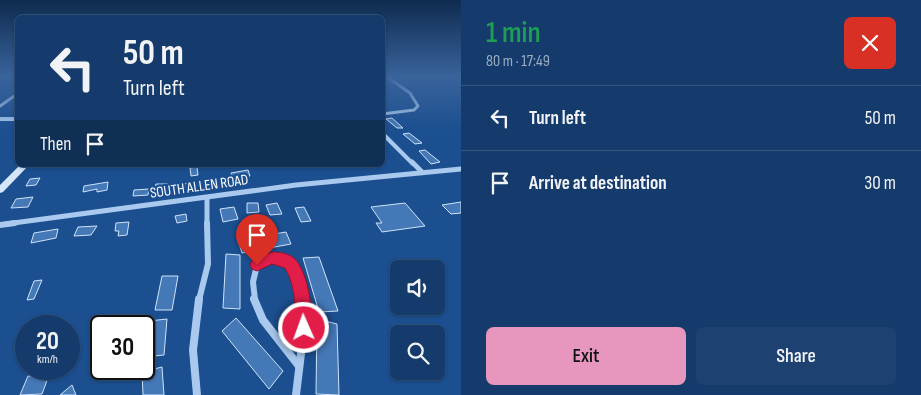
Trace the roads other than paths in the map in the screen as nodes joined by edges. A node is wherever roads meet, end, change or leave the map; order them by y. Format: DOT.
graph roads {
  1 [pos="410,94"];
  2 [pos="15,95"];
  3 [pos="0,106"];
  4 [pos="385,114"];
  5 [pos="0,119"];
  6 [pos="15,119"];
  7 [pos="385,136"];
  8 [pos="23,167"];
  9 [pos="461,169"];
  10 [pos="422,172"];
  11 [pos="0,190"];
  12 [pos="207,198"];
  13 [pos="0,225"];
  14 [pos="299,366"];
  15 [pos="197,395"];
  16 [pos="296,395"];
  1 -- 4 [label="street"];
  2 -- 3 [label="street"];
  5 -- 6 [label="street"];
  7 -- 10 [label="street"];
  8 -- 11 [label="main road"];
  9 -- 10 [label="street, SOUTH ALLEN ROAD"];
  10 -- 12 [label="street, SOUTH ALLEN ROAD"];
  12 -- 13 [label="street, SOUTH ALLEN ROAD"];
  12 -- 15 [label="street"];
  14 -- 14 [label="street"];
  14 -- 16 [label="street"];
}
